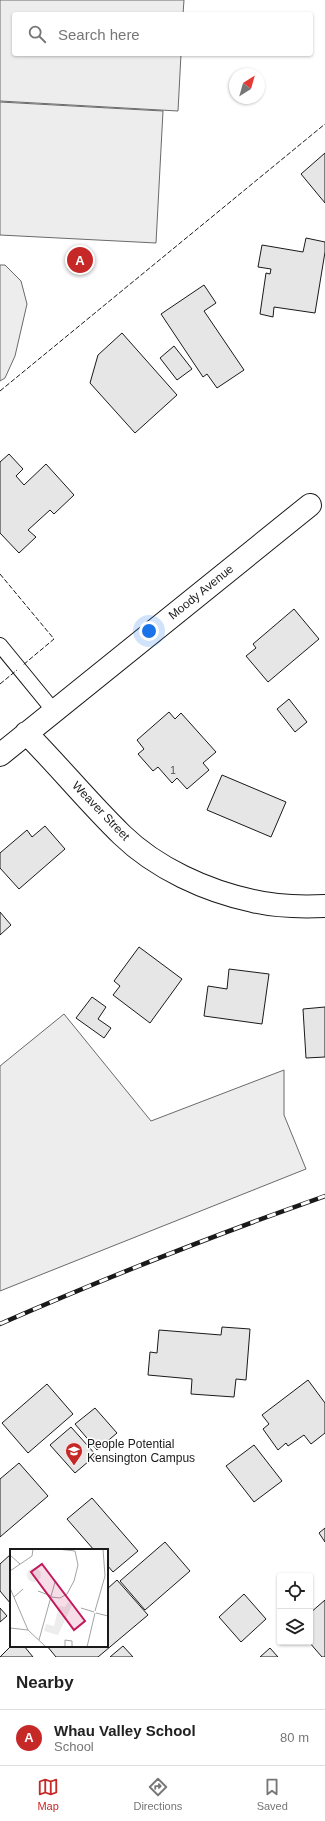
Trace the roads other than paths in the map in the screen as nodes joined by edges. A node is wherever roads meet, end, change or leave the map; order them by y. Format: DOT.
graph roads {
  1 [pos="310,505"];
  2 [pos="0,644"];
  3 [pos="54,711"];
  4 [pos="26,733"];
  5 [pos="0,755"];
  6 [pos="325,906"];
  1 -- 3 [label="street, Moody Avenue"];
  2 -- 3 [label="lane"];
  3 -- 4 [label="street, Moody Avenue"];
  4 -- 5 [label="street, Moody Avenue"];
  4 -- 6 [label="street, Weaver Street"];
}
